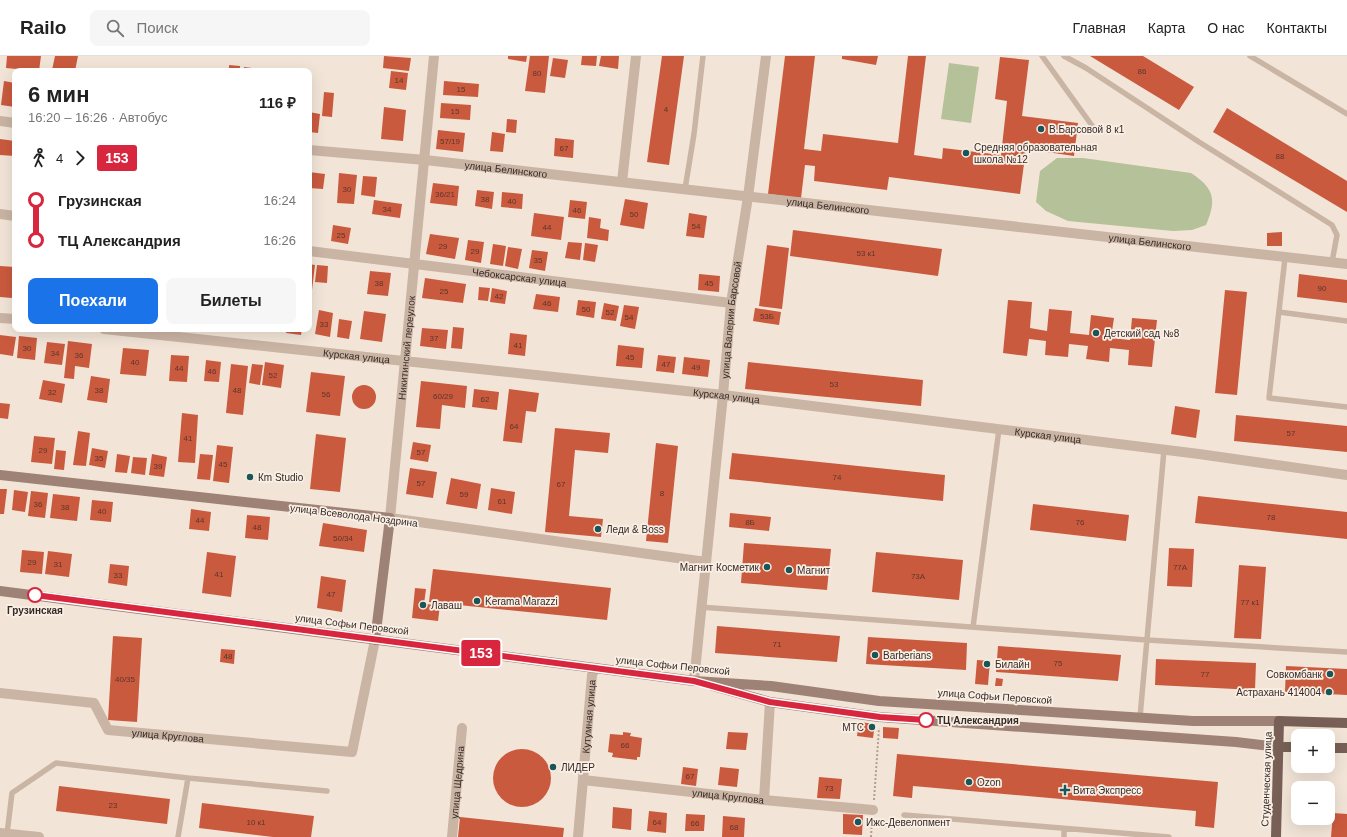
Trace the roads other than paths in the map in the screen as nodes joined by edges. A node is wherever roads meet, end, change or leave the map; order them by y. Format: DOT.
graph roads {
  1 [pos="434,56"];
  2 [pos="636,56"];
  3 [pos="703,56"];
  4 [pos="766,56"];
  5 [pos="1042,56"];
  6 [pos="1064,56"];
  7 [pos="1250,56"];
  8 [pos="1347,114"];
  9 [pos="0,121"];
  10 [pos="12,123"];
  11 [pos="1093,127"];
  12 [pos="312,150"];
  13 [pos="425,160"];
  14 [pos="622,182"];
  15 [pos="685,189"];
  16 [pos="748,197"];
  17 [pos="0,214"];
  18 [pos="12,216"];
  19 [pos="312,251"];
  20 [pos="1284,258"];
  21 [pos="1332,262"];
  22 [pos="414,264"];
  23 [pos="1347,264"];
  24 [pos="731,303"];
  25 [pos="1278,312"];
  26 [pos="0,318"];
  27 [pos="12,319"];
  28 [pos="1347,321"];
  29 [pos="131,332"];
  30 [pos="405,362"];
  31 [pos="723,395"];
  32 [pos="1347,408"];
  33 [pos="998,429"];
  34 [pos="1164,450"];
  35 [pos="0,474"];
  36 [pos="1347,475"];
  37 [pos="390,518"];
  38 [pos="706,562"];
  39 [pos="0,591"];
  40 [pos="700,607"];
  41 [pos="973,627"];
  42 [pos="375,640"];
  43 [pos="1147,640"];
  44 [pos="1347,652"];
  45 [pos="595,668"];
  46 [pos="694,681"];
  47 [pos="0,693"];
  48 [pos="770,702"];
  49 [pos="1140,717"];
  50 [pos="1279,721"];
  51 [pos="1347,723"];
  52 [pos="462,728"];
  53 [pos="1279,747"];
  54 [pos="1291,747"];
  55 [pos="1335,748"];
  56 [pos="1347,748"];
  57 [pos="188,778"];
  58 [pos="583,780"];
  59 [pos="327,791"];
  60 [pos="764,800"];
  61 [pos="873,810"];
  62 [pos="904,815"];
  63 [pos="1064,829"];
  64 [pos="4,833"];
  65 [pos="39,837"];
  66 [pos="178,837"];
  67 [pos="452,837"];
  68 [pos="578,837"];
  69 [pos="1064,837"];
  70 [pos="1169,837"];
  71 [pos="1276,837"];
  1 -- 13 [label="street, Никитинский переулок"];
  2 -- 14 [label="street"];
  3 -- 15 [label="lane"];
  4 -- 16 [label="street, улица Валерии Барсовой"];
  5 -- 11 [label="lane"];
  6 -- 21 [label="lane"];
  7 -- 8 [label="lane"];
  9 -- 10 [label="street"];
  12 -- 13 [label="street, улица Белинского"];
  13 -- 14 [label="street, улица Белинского"];
  13 -- 22 [label="street, Никитинский переулок"];
  14 -- 15 [label="street, улица Белинского"];
  15 -- 16 [label="street, улица Белинского"];
  16 -- 20 [label="street, улица Белинского"];
  16 -- 24 [label="street, улица Валерии Барсовой"];
  17 -- 18 [label="street"];
  19 -- 22 [label="street, Чебоксарская улица"];
  20 -- 21 [label="street, улица Белинского"];
  20 -- 25 [label="lane"];
  21 -- 23 [label="street, улица Белинского"];
  22 -- 24 [label="street, Чебоксарская улица"];
  22 -- 30 [label="street, Никитинский переулок"];
  24 -- 31 [label="street, улица Валерии Барсовой"];
  25 -- 28 [label="lane"];
  25 -- 32 [label="lane"];
  26 -- 27 [label="street"];
  29 -- 30 [label="street, Курская улица"];
  30 -- 31 [label="street, Курская улица"];
  30 -- 37 [label="street, Никитинский переулок"];
  31 -- 33 [label="street, Курская улица"];
  31 -- 38 [label="street, улица Валерии Барсовой"];
  33 -- 34 [label="street, Курская улица"];
  33 -- 41 [label="lane"];
  34 -- 36 [label="street, Курская улица"];
  34 -- 43 [label="lane"];
  35 -- 37 [label="main road, улица Всеволода Ноздрина"];
  37 -- 38 [label="street, улица Всеволода Ноздрина"];
  37 -- 42 [label="main road, Никитинский переулок"];
  38 -- 40 [label="street, улица Валерии Барсовой"];
  39 -- 42 [label="main road, улица Софьи Перовской"];
  40 -- 41 [label="lane"];
  40 -- 46 [label="street, улица Валерии Барсовой"];
  41 -- 43 [label="lane"];
  42 -- 45 [label="main road, улица Софьи Перовской"];
  42 -- 47 [label="street, улица Круглова"];
  43 -- 44 [label="lane"];
  43 -- 49 [label="lane"];
  45 -- 46 [label="main road, улица Софьи Перовской"];
  45 -- 58 [label="street, Кутумная улица"];
  46 -- 48 [label="main road"];
  46 -- 49 [label="main road, улица Софьи Перовской"];
  48 -- 53 [label="main road"];
  48 -- 60 [label="street"];
  49 -- 50 [label="main road, улица Софьи Перовской"];
  50 -- 51 [label="main road, улица Софьи Перовской"];
  50 -- 53 [label="main road, Студенческая улица"];
  52 -- 67 [label="street, улица Щедрина"];
  53 -- 54 [label="main road"];
  53 -- 71 [label="main road, Студенческая улица"];
  55 -- 56 [label="main road"];
  57 -- 59 [label="lane"];
  57 -- 64 [label="lane"];
  57 -- 66 [label="lane"];
  58 -- 60 [label="street, улица Круглова"];
  58 -- 68 [label="street, Кутумная улица"];
  60 -- 61 [label="street, улица Круглова"];
  62 -- 63 [label="lane"];
  63 -- 69 [label="lane"];
  63 -- 70 [label="lane"];
  64 -- 65 [label="street"];
}
